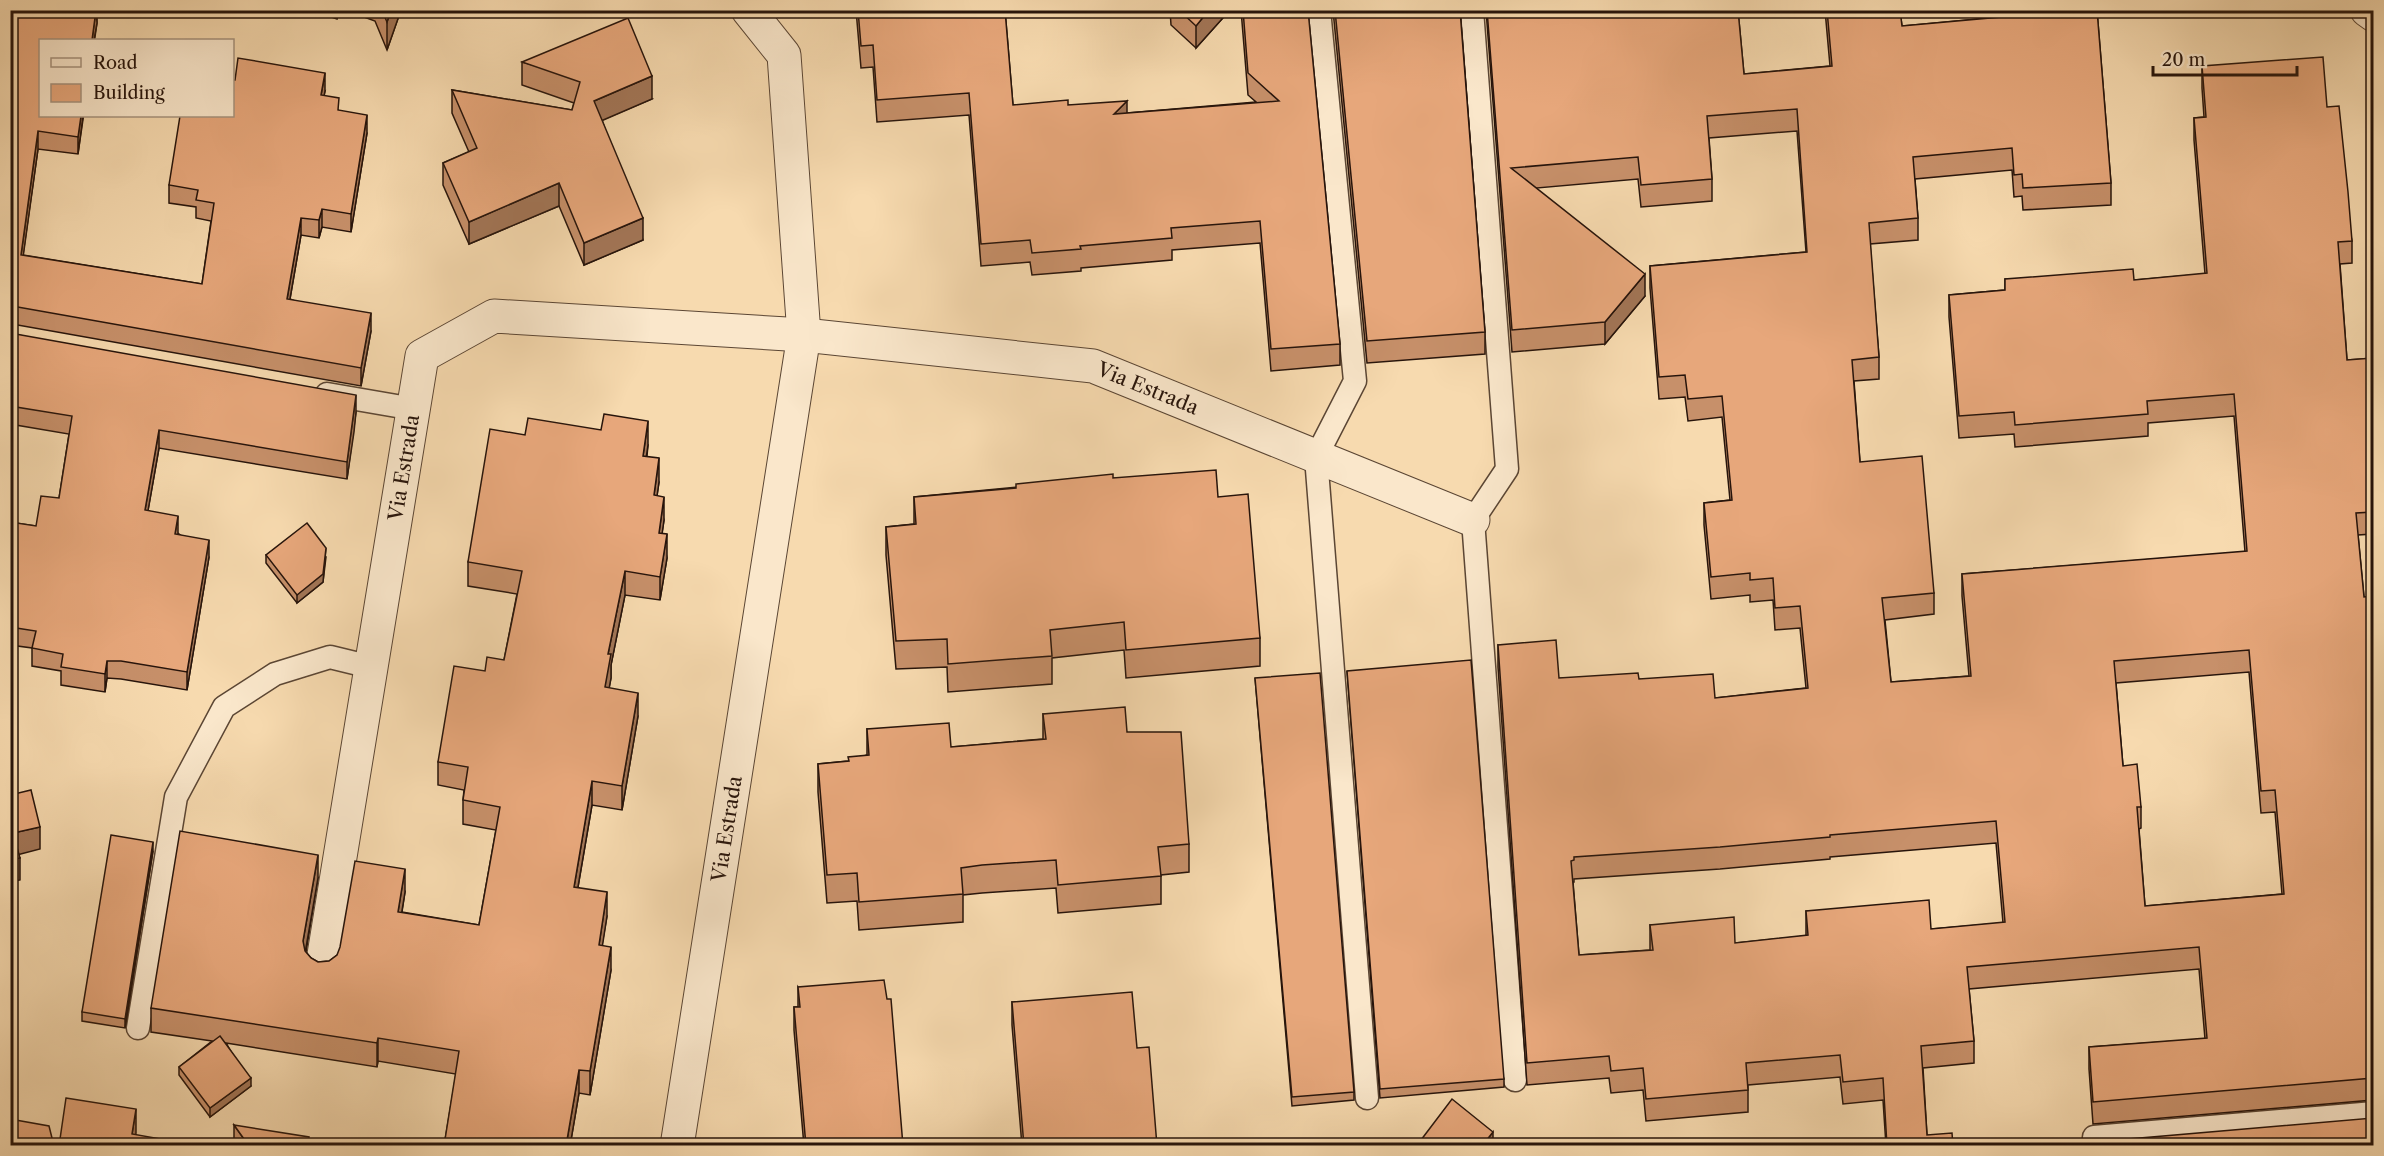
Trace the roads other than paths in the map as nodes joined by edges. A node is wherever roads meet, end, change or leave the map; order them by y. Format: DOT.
graph roads {
  1 [pos="748,10"];
  2 [pos="1318,10"];
  3 [pos="1472,10"];
  4 [pos="2367,10"];
  5 [pos="2373,15"];
  6 [pos="804,335"];
  7 [pos="310,391"];
  8 [pos="414,409"];
  9 [pos="1316,457"];
  10 [pos="1473,520"];
  11 [pos="371,668"];
  12 [pos="322,967"];
  13 [pos="138,1028"];
  14 [pos="1515,1080"];
  15 [pos="1367,1098"];
  16 [pos="2373,1113"];
  17 [pos="2094,1137"];
  18 [pos="677,1146"];
  1 -- 6 [label="street, Via Estrada"];
  2 -- 9 [label="lane"];
  3 -- 10 [label="lane"];
  4 -- 5 [label="street"];
  6 -- 8 [label="street, Via Estrada"];
  6 -- 9 [label="street, Via Estrada"];
  6 -- 18 [label="street, Via Estrada"];
  7 -- 8 [label="lane"];
  8 -- 11 [label="street, Via Estrada"];
  9 -- 10 [label="street, Via Estrada"];
  9 -- 15 [label="lane"];
  10 -- 14 [label="lane"];
  11 -- 12 [label="street, Via Estrada"];
  11 -- 13 [label="lane"];
  16 -- 17 [label="lane"];
}
